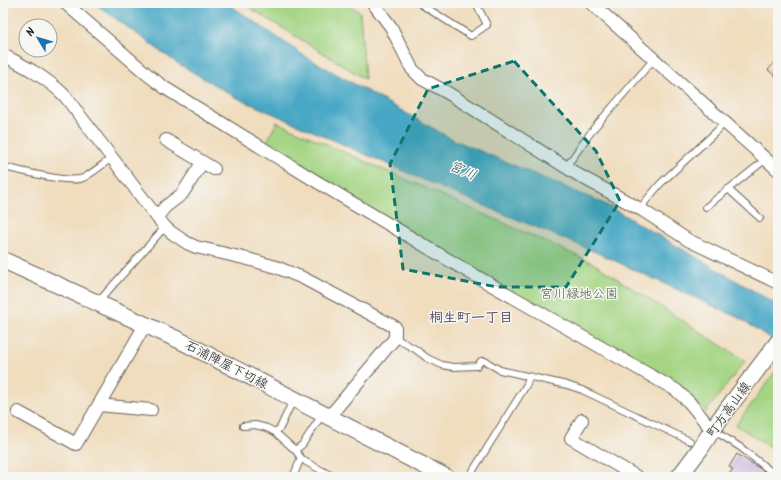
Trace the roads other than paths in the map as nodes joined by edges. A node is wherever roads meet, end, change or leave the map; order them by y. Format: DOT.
graph roads {
  1 [pos="65,3"];
  2 [pos="374,3"];
  3 [pos="418,3"];
  4 [pos="476,3"];
  5 [pos="591,3"];
  6 [pos="3,55"];
  7 [pos="654,59"];
  8 [pos="724,122"];
  9 [pos="166,140"];
  10 [pos="112,158"];
  11 [pos="766,159"];
  12 [pos="202,163"];
  13 [pos="3,167"];
  14 [pos="566,167"];
  15 [pos="214,170"];
  16 [pos="778,170"];
  17 [pos="728,189"];
  18 [pos="706,207"];
  19 [pos="642,210"];
  20 [pos="760,218"];
  21 [pos="161,222"];
  22 [pos="3,260"];
  23 [pos="778,283"];
  24 [pos="97,303"];
  25 [pos="145,325"];
  26 [pos="395,338"];
  27 [pos="778,342"];
  28 [pos="529,376"];
  29 [pos="293,398"];
  30 [pos="99,405"];
  31 [pos="151,410"];
  32 [pos="18,412"];
  33 [pos="326,415"];
  34 [pos="582,420"];
  35 [pos="716,425"];
  36 [pos="243,426"];
  37 [pos="275,432"];
  38 [pos="690,441"];
  39 [pos="295,450"];
  40 [pos="301,458"];
  41 [pos="293,477"];
  42 [pos="334,477"];
  43 [pos="446,477"];
  44 [pos="469,477"];
  45 [pos="637,477"];
  46 [pos="679,477"];
  47 [pos="778,477"];
  1 -- 35 [label="street"];
  2 -- 14 [label="street"];
  3 -- 4 [label="lane"];
  5 -- 7 [label="street"];
  6 -- 10 [label="street"];
  7 -- 8 [label="street"];
  7 -- 14 [label="lane"];
  8 -- 11 [label="street"];
  8 -- 19 [label="lane"];
  9 -- 12 [label="street"];
  10 -- 13 [label="lane"];
  10 -- 21 [label="street"];
  11 -- 16 [label="street"];
  11 -- 17 [label="lane"];
  12 -- 15 [label="street"];
  12 -- 21 [label="street"];
  14 -- 19 [label="street"];
  17 -- 18 [label="lane"];
  17 -- 20 [label="lane"];
  19 -- 23 [label="street"];
  21 -- 24 [label="lane"];
  21 -- 26 [label="street"];
  22 -- 24 [label="main road, 石浦陣屋下切線"];
  24 -- 25 [label="main road, 石浦陣屋下切線"];
  25 -- 29 [label="main road, 石浦陣屋下切線"];
  25 -- 30 [label="street"];
  26 -- 28 [label="lane"];
  26 -- 33 [label="street"];
  27 -- 35 [label="main road, 町方高山線"];
  28 -- 38 [label="lane"];
  28 -- 44 [label="lane"];
  29 -- 33 [label="main road, 石浦陣屋下切線"];
  29 -- 37 [label="lane"];
  30 -- 31 [label="street"];
  30 -- 32 [label="street"];
  33 -- 39 [label="lane"];
  33 -- 43 [label="main road, 石浦陣屋下切線"];
  34 -- 45 [label="street"];
  35 -- 46 [label="main road, 町方高山線"];
  35 -- 47 [label="lane"];
  36 -- 37 [label="lane"];
  37 -- 39 [label="lane"];
  39 -- 40 [label="lane"];
  40 -- 41 [label="lane"];
  40 -- 42 [label="lane"];
}
